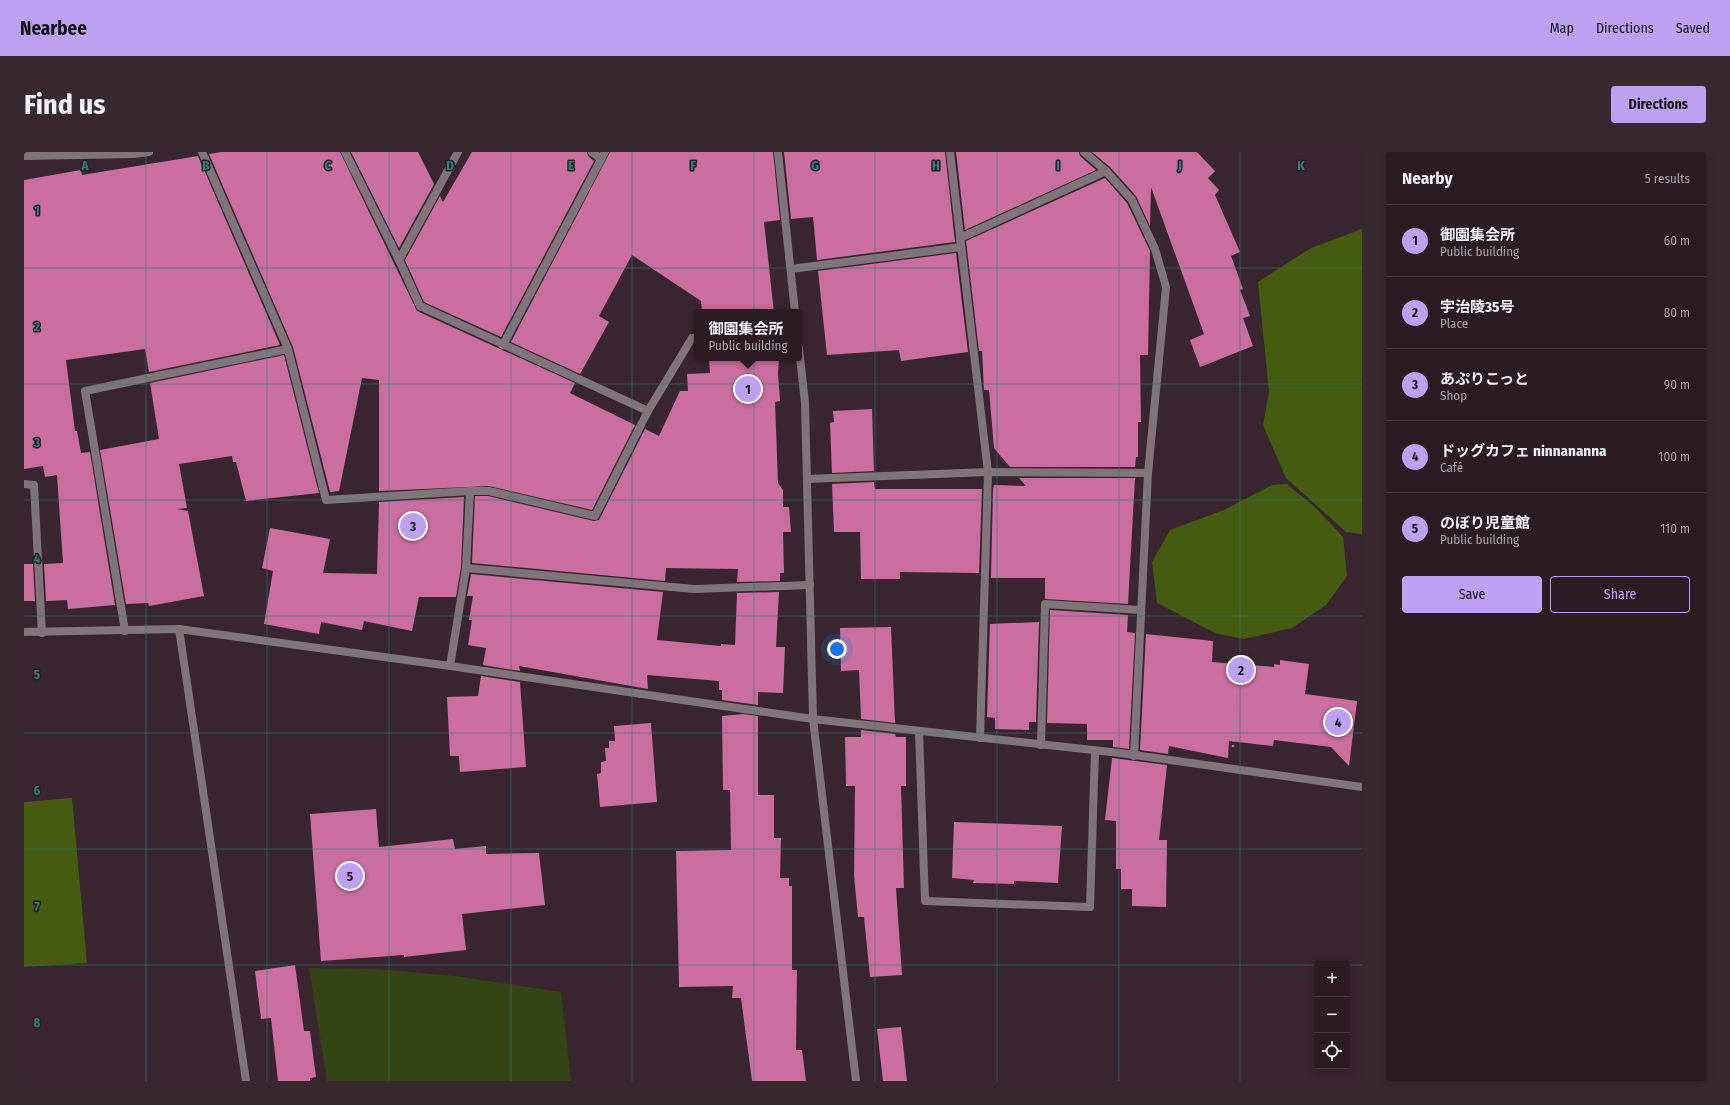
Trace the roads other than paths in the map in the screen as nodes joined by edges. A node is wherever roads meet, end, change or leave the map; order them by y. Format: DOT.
graph roads {
  1 [pos="149,152"];
  2 [pos="202,152"];
  3 [pos="344,152"];
  4 [pos="458,152"];
  5 [pos="592,152"];
  6 [pos="778,152"];
  7 [pos="950,152"];
  8 [pos="1084,152"];
  9 [pos="133,153"];
  10 [pos="603,155"];
  11 [pos="24,156"];
  12 [pos="1106,171"];
  13 [pos="960,238"];
  14 [pos="961,247"];
  15 [pos="399,260"];
  16 [pos="791,269"];
  17 [pos="795,309"];
  18 [pos="694,338"];
  19 [pos="503,345"];
  20 [pos="288,349"];
  21 [pos="800,361"];
  22 [pos="648,411"];
  23 [pos="988,472"];
  24 [pos="1148,473"];
  25 [pos="807,479"];
  26 [pos="24,484"];
  27 [pos="470,491"];
  28 [pos="466,568"];
  29 [pos="810,585"];
  30 [pos="1141,610"];
  31 [pos="179,629"];
  32 [pos="125,630"];
  33 [pos="24,632"];
  34 [pos="42,633"];
  35 [pos="450,666"];
  36 [pos="813,719"];
  37 [pos="919,731"];
  38 [pos="980,738"];
  39 [pos="1041,745"];
  40 [pos="1095,751"];
  41 [pos="1134,756"];
  42 [pos="1362,787"];
  43 [pos="246,1081"];
  44 [pos="856,1081"];
  1 -- 9 [label="street"];
  2 -- 20 [label="street"];
  3 -- 15 [label="street"];
  4 -- 15 [label="street"];
  5 -- 10 [label="street"];
  6 -- 16 [label="street"];
  7 -- 13 [label="street"];
  8 -- 12 [label="street"];
  9 -- 11 [label="street"];
  10 -- 19 [label="street"];
  12 -- 13 [label="street"];
  12 -- 24 [label="street"];
  13 -- 14 [label="street"];
  14 -- 16 [label="street"];
  14 -- 23 [label="street"];
  15 -- 19 [label="street"];
  16 -- 17 [label="street"];
  18 -- 22 [label="street"];
  19 -- 22 [label="street"];
  20 -- 27 [label="street"];
  20 -- 32 [label="street"];
  21 -- 25 [label="street"];
  22 -- 27 [label="street"];
  23 -- 24 [label="street"];
  23 -- 25 [label="street"];
  23 -- 38 [label="street"];
  24 -- 30 [label="street"];
  25 -- 29 [label="street"];
  26 -- 34 [label="street"];
  27 -- 28 [label="street"];
  28 -- 29 [label="street"];
  28 -- 35 [label="street"];
  29 -- 36 [label="street"];
  30 -- 39 [label="street"];
  30 -- 41 [label="street"];
  31 -- 32 [label="street"];
  31 -- 35 [label="street"];
  31 -- 43 [label="street"];
  32 -- 34 [label="street"];
  33 -- 34 [label="street"];
  35 -- 36 [label="street"];
  36 -- 37 [label="street"];
  36 -- 44 [label="street"];
  37 -- 38 [label="street"];
  37 -- 40 [label="street"];
  38 -- 39 [label="street"];
  39 -- 40 [label="street"];
  40 -- 41 [label="street"];
  41 -- 42 [label="street"];
}
